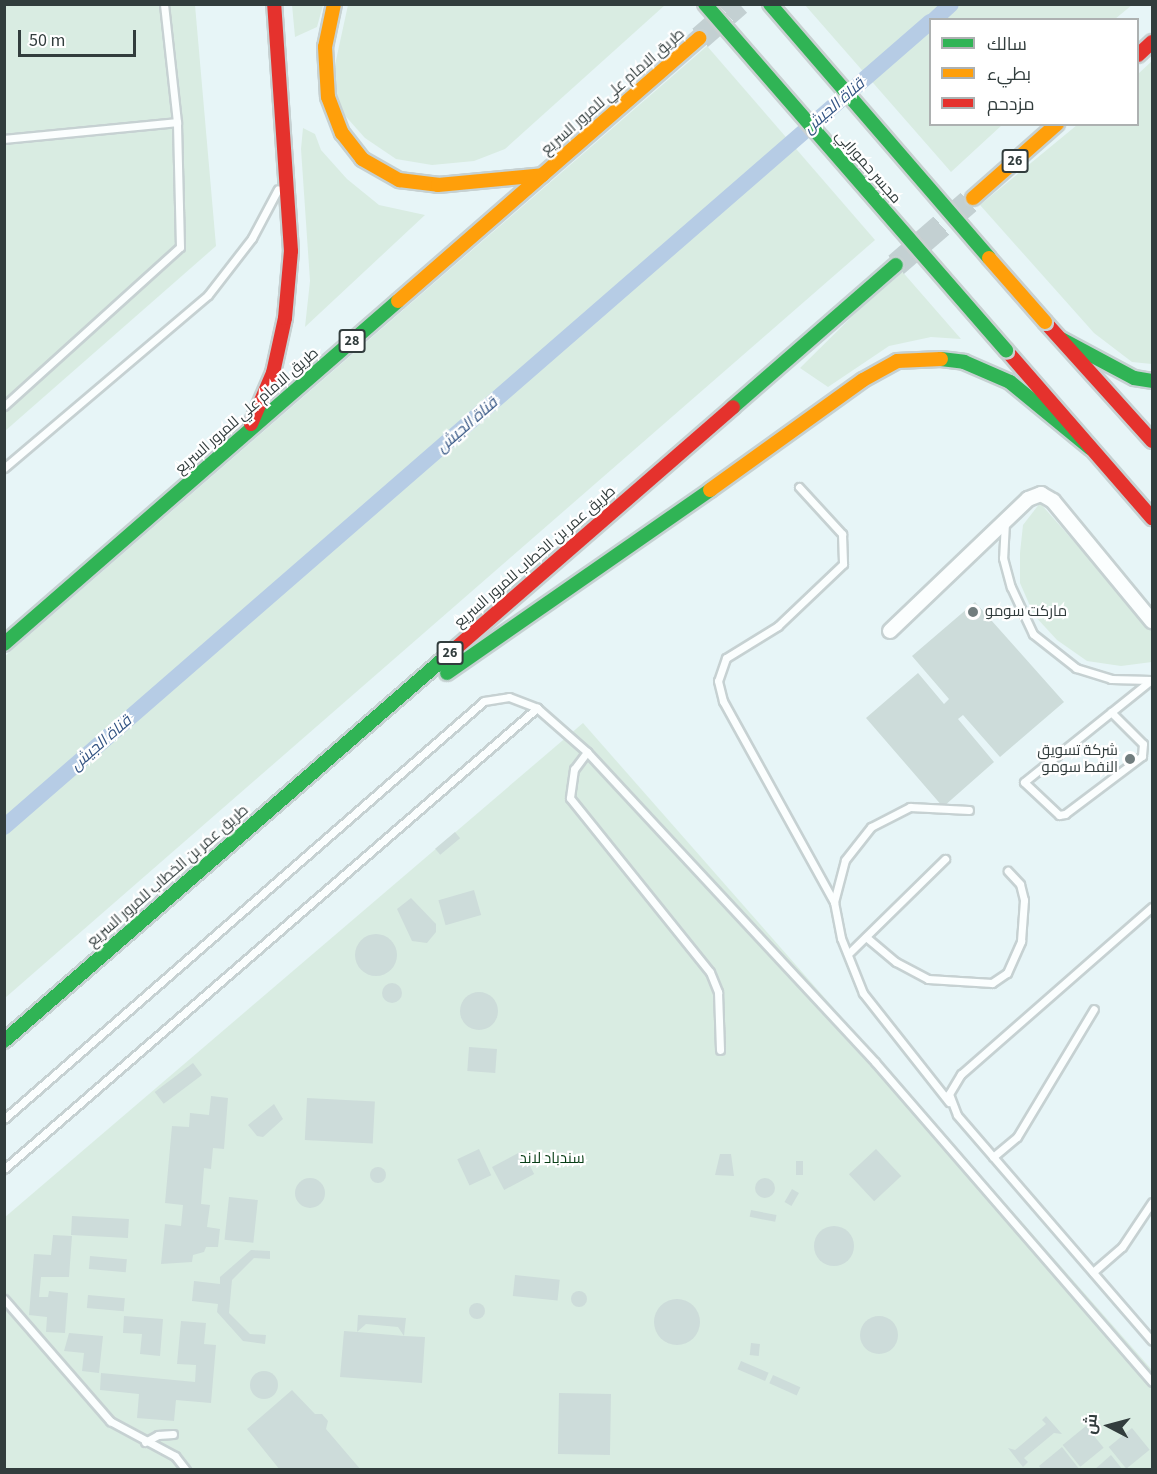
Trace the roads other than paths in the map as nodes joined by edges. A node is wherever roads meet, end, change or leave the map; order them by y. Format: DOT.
graph roads {
  1 [pos="164,4"];
  2 [pos="274,4"];
  3 [pos="334,4"];
  4 [pos="705,4"];
  5 [pos="770,4"];
  6 [pos="700,38"];
  7 [pos="1152,42"];
  8 [pos="1139,53"];
  9 [pos="177,122"];
  10 [pos="1055,126"];
  11 [pos="4,139"];
  12 [pos="288,171"];
  13 [pos="543,176"];
  14 [pos="973,198"];
  15 [pos="896,265"];
  16 [pos="1061,339"];
  17 [pos="1152,381"];
  18 [pos="4,406"];
  19 [pos="248,432"];
  20 [pos="1152,441"];
  21 [pos="1090,448"];
  22 [pos="4,468"];
  23 [pos="800,487"];
  24 [pos="1152,518"];
  25 [pos="1005,522"];
  26 [pos="1152,621"];
  27 [pos="890,631"];
  28 [pos="4,644"];
  29 [pos="1151,680"];
  30 [pos="537,708"];
  31 [pos="1111,712"];
  32 [pos="362,729"];
  33 [pos="587,752"];
  34 [pos="969,810"];
  35 [pos="945,860"];
  36 [pos="1008,871"];
  37 [pos="834,902"];
  38 [pos="1152,907"];
  39 [pos="866,937"];
  40 [pos="848,954"];
  41 [pos="1094,1009"];
  42 [pos="4,1041"];
  43 [pos="720,1050"];
  44 [pos="950,1102"];
  45 [pos="4,1119"];
  46 [pos="993,1157"];
  47 [pos="4,1169"];
  48 [pos="1152,1202"];
  49 [pos="1093,1272"];
  50 [pos="4,1299"];
  51 [pos="1152,1341"];
  52 [pos="1152,1382"];
  53 [pos="172,1434"];
  54 [pos="145,1442"];
  55 [pos="186,1470"];
  1 -- 9 [label="lane"];
  2 -- 12 [label="main road"];
  3 -- 13 [label="main road"];
  4 -- 21 [label="main road, مجسر حمورابي, bridge"];
  5 -- 16 [label="main road, bridge"];
  6 -- 13 [label="main road, طريق الامام علي للمرور السريع / 28"];
  7 -- 8 [label="main road"];
  9 -- 11 [label="lane"];
  9 -- 18 [label="lane"];
  10 -- 14 [label="main road, 26"];
  12 -- 19 [label="main road"];
  12 -- 22 [label="lane"];
  13 -- 19 [label="main road, طريق الامام علي للمرور السريع / 28"];
  15 -- 32 [label="main road, طريق عمر بن الخطاب للمرور السريع / 26"];
  16 -- 17 [label="main road"];
  16 -- 20 [label="main road"];
  19 -- 28 [label="main road, طريق الامام علي للمرور السريع / 28"];
  21 -- 24 [label="main road"];
  21 -- 32 [label="main road"];
  23 -- 37 [label="lane"];
  25 -- 26 [label="street"];
  25 -- 27 [label="street"];
  25 -- 29 [label="lane"];
  29 -- 31 [label="lane"];
  30 -- 33 [label="lane"];
  30 -- 45 [label="lane"];
  30 -- 47 [label="lane"];
  31 -- 31 [label="lane"];
  32 -- 42 [label="main road, طريق عمر بن الخطاب للمرور السريع / 26"];
  33 -- 43 [label="lane"];
  33 -- 52 [label="lane"];
  34 -- 37 [label="lane"];
  35 -- 39 [label="lane"];
  36 -- 39 [label="lane"];
  37 -- 40 [label="lane"];
  38 -- 44 [label="lane"];
  39 -- 40 [label="lane"];
  40 -- 44 [label="lane"];
  41 -- 46 [label="lane"];
  44 -- 46 [label="lane"];
  46 -- 49 [label="lane"];
  48 -- 49 [label="lane"];
  49 -- 51 [label="lane"];
  50 -- 54 [label="lane"];
  53 -- 54 [label="lane"];
  54 -- 55 [label="lane"];
}
